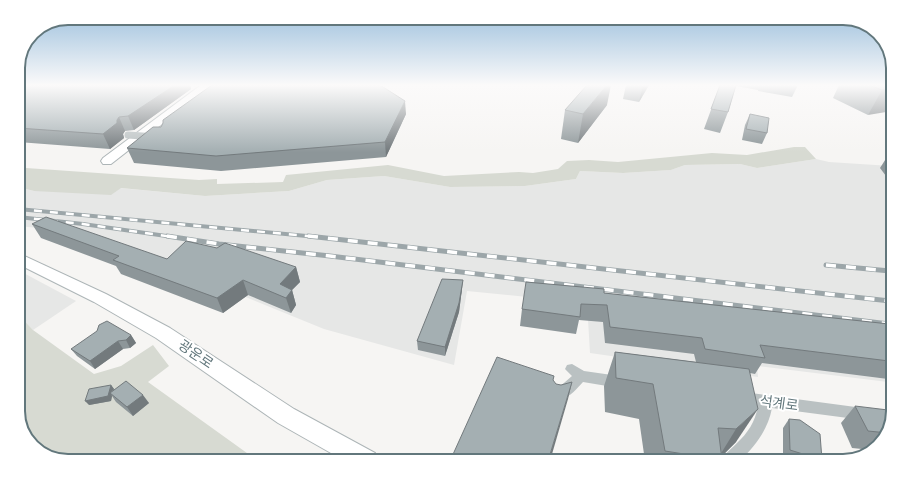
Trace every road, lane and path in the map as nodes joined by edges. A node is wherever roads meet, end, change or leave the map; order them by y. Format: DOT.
graph roads {
  1 [pos="178,107"];
  2 [pos="128,135"];
  3 [pos="164,137"];
  4 [pos="107,161"];
  5 [pos="25,261"];
  6 [pos="635,384"];
  7 [pos="558,396"];
  8 [pos="728,396"];
  9 [pos="766,401"];
  10 [pos="873,415"];
  11 [pos="354,454"];
  12 [pos="736,454"];
  1 -- 4 [label="street"];
  2 -- 3 [label="street, bridge"];
  5 -- 11 [label="street, 광운로"];
  6 -- 7 [label="street"];
  8 -- 9 [label="street, 석계로"];
  9 -- 10 [label="street, 석계로"];
  9 -- 12 [label="street"];
}
